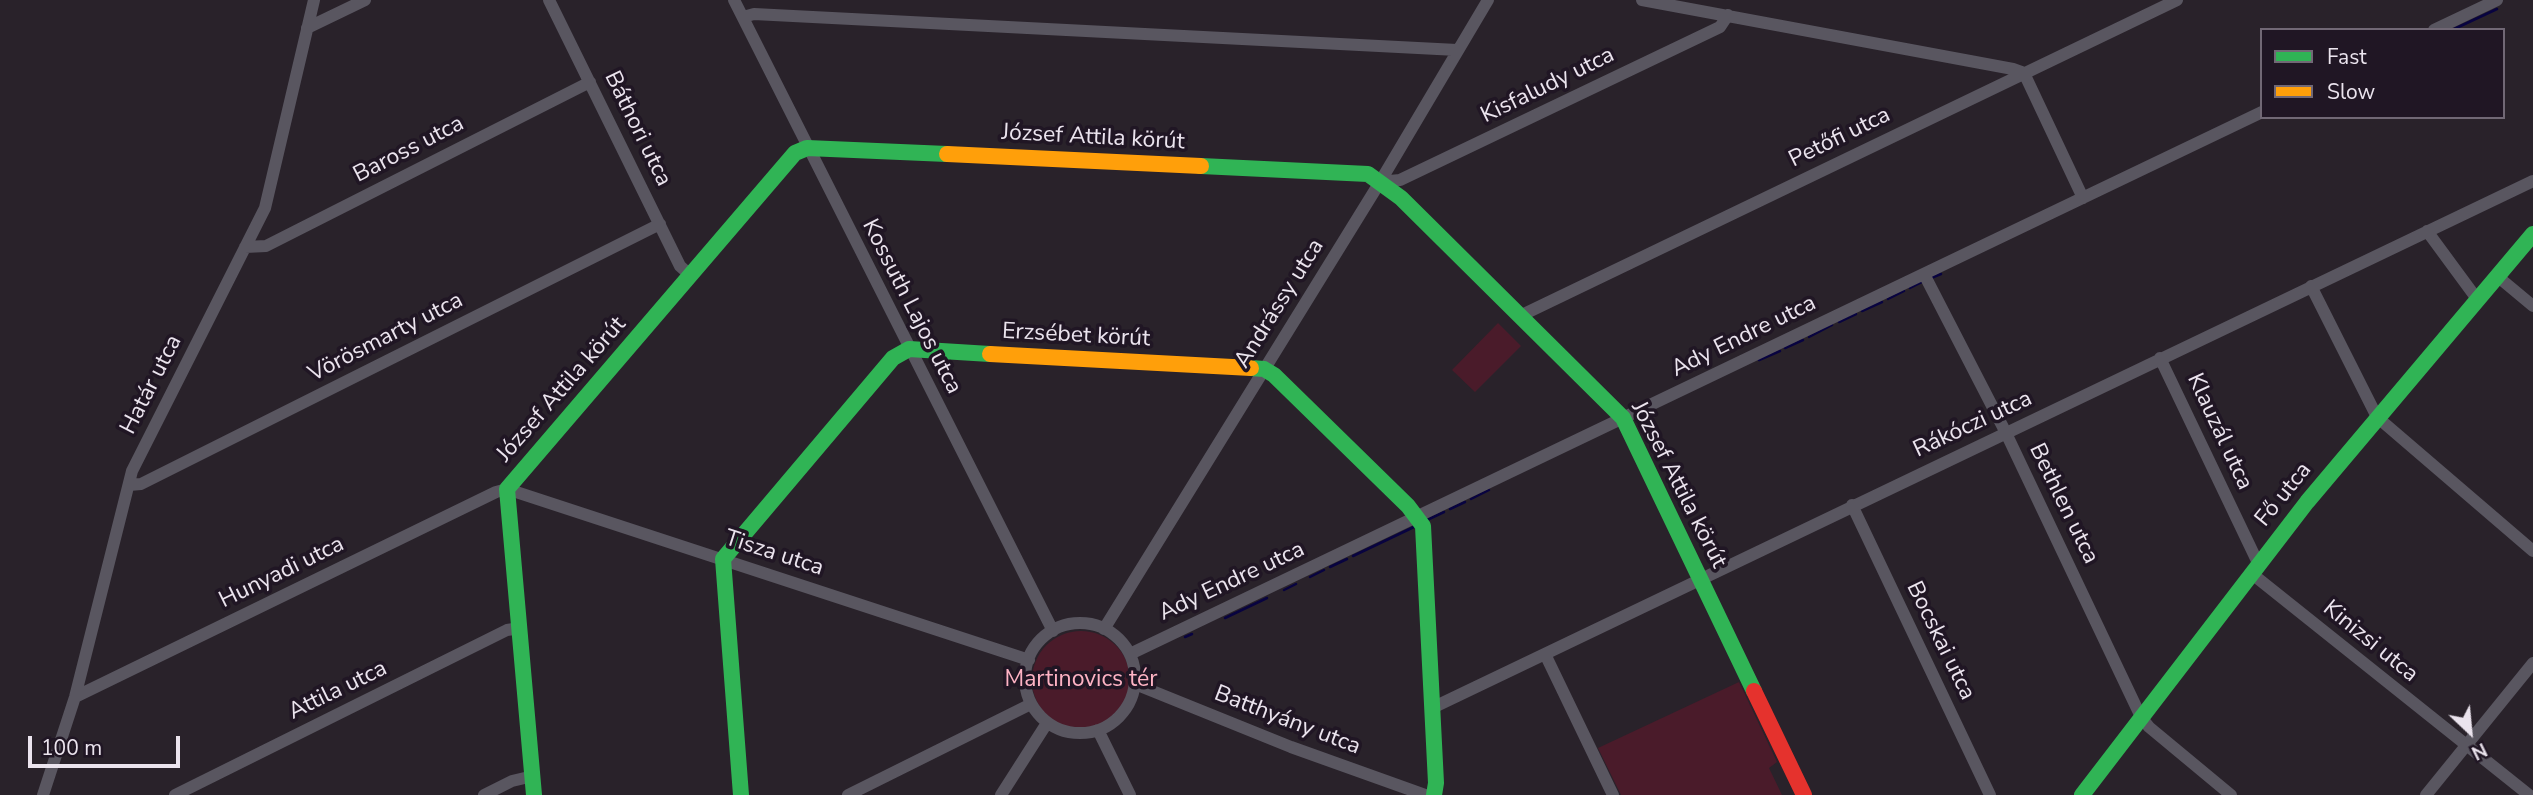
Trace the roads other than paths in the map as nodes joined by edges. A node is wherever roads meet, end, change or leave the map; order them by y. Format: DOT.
graph roads {
  1 [pos="314,0"];
  2 [pos="365,0"];
  3 [pos="549,0"];
  4 [pos="734,0"];
  5 [pos="1488,0"];
  6 [pos="1642,0"];
  7 [pos="2177,0"];
  8 [pos="2497,0"];
  9 [pos="1728,15"];
  10 [pos="743,17"];
  11 [pos="307,28"];
  12 [pos="2438,28"];
  13 [pos="1457,50"];
  14 [pos="2024,73"];
  15 [pos="590,82"];
  16 [pos="2260,113"];
  17 [pos="807,148"];
  18 [pos="2533,181"];
  19 [pos="1380,182"];
  20 [pos="2083,198"];
  21 [pos="660,224"];
  22 [pos="2427,231"];
  23 [pos="2533,234"];
  24 [pos="245,247"];
  25 [pos="1924,274"];
  26 [pos="690,275"];
  27 [pos="2497,276"];
  28 [pos="2311,286"];
  29 [pos="2477,299"];
  30 [pos="2533,306"];
  31 [pos="1522,315"];
  32 [pos="909,349"];
  33 [pos="2160,358"];
  34 [pos="1264,369"];
  35 [pos="2377,417"];
  36 [pos="1623,418"];
  37 [pos="2006,433"];
  38 [pos="129,485"];
  39 [pos="507,489"];
  40 [pos="1852,505"];
  41 [pos="1418,517"];
  42 [pos="2533,551"];
  43 [pos="723,559"];
  44 [pos="2255,568"];
  45 [pos="1700,579"];
  46 [pos="520,628"];
  47 [pos="1104,629"];
  48 [pos="1053,631"];
  49 [pos="1130,654"];
  50 [pos="1545,654"];
  51 [pos="1028,660"];
  52 [pos="2533,663"];
  53 [pos="1135,684"];
  54 [pos="75,697"];
  55 [pos="1031,704"];
  56 [pos="1432,708"];
  57 [pos="2141,717"];
  58 [pos="1048,723"];
  59 [pos="1098,730"];
  60 [pos="2466,745"];
  61 [pos="533,776"];
  62 [pos="43,795"];
  63 [pos="175,795"];
  64 [pos="484,795"];
  65 [pos="534,795"];
  66 [pos="741,795"];
  67 [pos="848,795"];
  68 [pos="1001,795"];
  69 [pos="1130,795"];
  70 [pos="1425,795"];
  71 [pos="1434,795"];
  72 [pos="1614,795"];
  73 [pos="1804,795"];
  74 [pos="1990,795"];
  75 [pos="2082,795"];
  76 [pos="2231,795"];
  77 [pos="2426,795"];
  78 [pos="2529,795"];
  1 -- 11 [label="street, Határ utca"];
  2 -- 11 [label="street"];
  3 -- 15 [label="street, Báthori utca"];
  4 -- 10 [label="street, Kossuth Lajos utca"];
  5 -- 13 [label="street, Andrássy utca"];
  6 -- 9 [label="street"];
  7 -- 14 [label="street, Petőfi utca"];
  8 -- 12 [label="street"];
  9 -- 14 [label="street"];
  9 -- 19 [label="street, Kisfaludy utca"];
  10 -- 13 [label="street"];
  10 -- 17 [label="street, Kossuth Lajos utca"];
  11 -- 24 [label="street, Határ utca"];
  13 -- 19 [label="street, Andrássy utca"];
  14 -- 20 [label="street"];
  14 -- 31 [label="street, Petőfi utca"];
  15 -- 21 [label="street, Báthori utca"];
  15 -- 24 [label="street, Baross utca"];
  16 -- 20 [label="street, Ady Endre utca"];
  17 -- 19 [label="street, József Attila körút"];
  17 -- 26 [label="street, József Attila körút"];
  17 -- 32 [label="street, Kossuth Lajos utca"];
  18 -- 22 [label="street, Rákóczi utca"];
  19 -- 31 [label="street, József Attila körút"];
  19 -- 34 [label="street, Andrássy utca"];
  20 -- 25 [label="street, Ady Endre utca"];
  21 -- 26 [label="street, Báthori utca"];
  21 -- 38 [label="street, Vörösmarty utca"];
  22 -- 28 [label="street, Rákóczi utca"];
  22 -- 29 [label="street"];
  23 -- 27 [label="street, Fő utca"];
  24 -- 38 [label="street, Határ utca"];
  25 -- 36 [label="street, Ady Endre utca"];
  25 -- 37 [label="street, Bethlen utca"];
  26 -- 39 [label="street, József Attila körút"];
  27 -- 29 [label="street, Fő utca"];
  27 -- 30 [label="street"];
  28 -- 33 [label="street, Rákóczi utca"];
  28 -- 35 [label="street"];
  29 -- 35 [label="street, Fő utca"];
  31 -- 36 [label="street, József Attila körút"];
  32 -- 34 [label="street, Erzsébet körút"];
  32 -- 43 [label="street"];
  32 -- 48 [label="street, Kossuth Lajos utca"];
  33 -- 37 [label="street, Rákóczi utca"];
  33 -- 44 [label="street, Klauzál utca"];
  34 -- 41 [label="street"];
  34 -- 47 [label="street, Andrássy utca"];
  35 -- 42 [label="street"];
  35 -- 44 [label="street, Fő utca"];
  36 -- 41 [label="street, Ady Endre utca"];
  36 -- 45 [label="street, József Attila körút"];
  37 -- 40 [label="street, Rákóczi utca"];
  37 -- 57 [label="street, Bethlen utca"];
  38 -- 54 [label="street, Határ utca"];
  39 -- 43 [label="street, Tisza utca"];
  39 -- 46 [label="street, József Attila körút"];
  39 -- 54 [label="street, Hunyadi utca"];
  40 -- 45 [label="street, Rákóczi utca"];
  40 -- 74 [label="street, Bocskai utca"];
  41 -- 49 [label="street, Ady Endre utca"];
  41 -- 56 [label="street"];
  43 -- 51 [label="street, Tisza utca"];
  43 -- 66 [label="street"];
  44 -- 57 [label="street, Fő utca"];
  44 -- 60 [label="street, Kinizsi utca"];
  45 -- 50 [label="street, Rákóczi utca"];
  45 -- 73 [label="street, József Attila körút"];
  46 -- 61 [label="street, József Attila körút"];
  46 -- 63 [label="street, Attila utca"];
  47 -- 48 [label="street"];
  47 -- 49 [label="street"];
  48 -- 51 [label="street"];
  49 -- 53 [label="street"];
  50 -- 56 [label="street, Rákóczi utca"];
  50 -- 72 [label="street"];
  51 -- 55 [label="street"];
  52 -- 60 [label="street"];
  53 -- 59 [label="street"];
  53 -- 70 [label="street, Batthyány utca"];
  54 -- 62 [label="street, Határ utca"];
  55 -- 58 [label="street"];
  55 -- 67 [label="street"];
  56 -- 71 [label="street"];
  57 -- 75 [label="street, Fő utca"];
  57 -- 76 [label="street"];
  58 -- 59 [label="street"];
  58 -- 68 [label="street"];
  59 -- 69 [label="street"];
  60 -- 77 [label="street"];
  60 -- 78 [label="street, Kinizsi utca"];
  61 -- 64 [label="street"];
  61 -- 65 [label="street, József Attila körút"];
}
